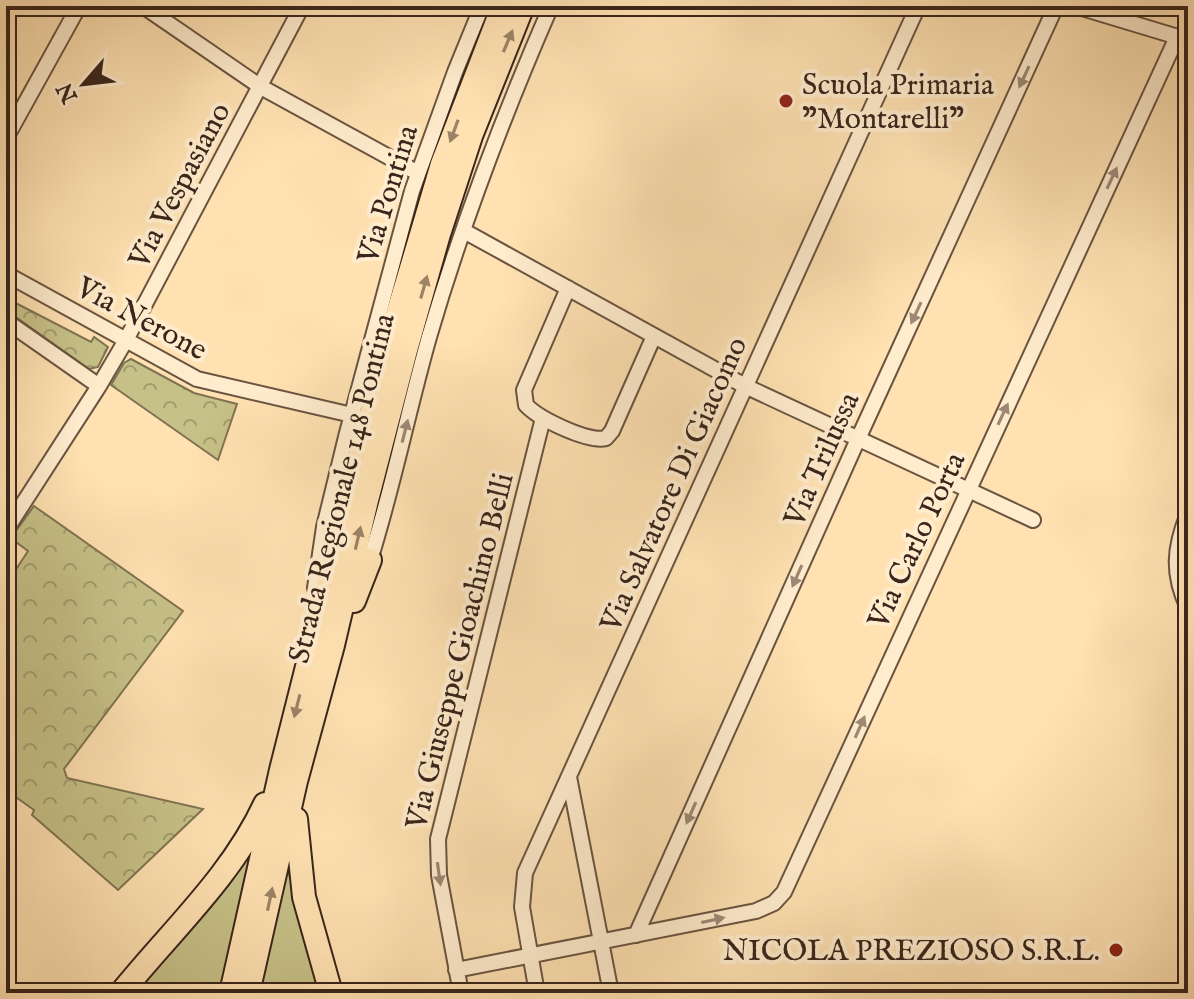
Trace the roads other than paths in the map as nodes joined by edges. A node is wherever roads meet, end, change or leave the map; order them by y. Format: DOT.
graph roads {
  1 [pos="79,6"];
  2 [pos="143,6"];
  3 [pos="302,6"];
  4 [pos="482,6"];
  5 [pos="503,6"];
  6 [pos="523,6"];
  7 [pos="551,6"];
  8 [pos="918,6"];
  9 [pos="1056,6"];
  10 [pos="1075,6"];
  11 [pos="1183,39"];
  12 [pos="261,87"];
  13 [pos="6,138"];
  14 [pos="418,173"];
  15 [pos="464,231"];
  16 [pos="6,274"];
  17 [pos="568,288"];
  18 [pos="6,321"];
  19 [pos="654,336"];
  20 [pos="126,340"];
  21 [pos="99,386"];
  22 [pos="745,386"];
  23 [pos="352,415"];
  24 [pos="543,418"];
  25 [pos="858,439"];
  26 [pos="968,490"];
  27 [pos="1188,514"];
  28 [pos="1033,520"];
  29 [pos="6,530"];
  30 [pos="370,560"];
  31 [pos="315,588"];
  32 [pos="1188,608"];
  33 [pos="323,646"];
  34 [pos="288,776"];
  35 [pos="569,777"];
  36 [pos="636,935"];
  37 [pos="602,942"];
  38 [pos="530,955"];
  39 [pos="456,970"];
  40 [pos="121,993"];
  41 [pos="231,993"];
  42 [pos="248,993"];
  43 [pos="331,993"];
  44 [pos="461,993"];
  45 [pos="537,993"];
  46 [pos="611,993"];
  1 -- 13 [label="street"];
  2 -- 12 [label="street"];
  3 -- 12 [label="street, Via Vespasiano"];
  4 -- 14 [label="street, Via Pontina"];
  5 -- 33 [label="highway, Strada Regionale 148 Pontina, one-way"];
  33 -- 6 [label="highway, Strada Regionale 148 Pontina, one-way"];
  7 -- 15 [label="street"];
  8 -- 22 [label="street, Via Salvatore Di Giacomo"];
  9 -- 25 [label="street, Via Trilussa, one-way"];
  10 -- 11 [label="street"];
  26 -- 11 [label="street, Via Carlo Porta, one-way"];
  12 -- 14 [label="street"];
  12 -- 20 [label="street, Via Vespasiano"];
  14 -- 23 [label="street, Via Pontina"];
  15 -- 17 [label="street"];
  30 -- 15 [label="street, one-way"];
  16 -- 20 [label="street, Via Nerone"];
  17 -- 19 [label="street"];
  17 -- 24 [label="street"];
  18 -- 21 [label="street"];
  19 -- 22 [label="street"];
  19 -- 24 [label="street"];
  20 -- 21 [label="street, Via Vespasiano"];
  20 -- 23 [label="street, Via Nerone"];
  21 -- 29 [label="street, Via Vespasiano"];
  22 -- 25 [label="street"];
  22 -- 35 [label="street, Via Salvatore Di Giacomo"];
  23 -- 31 [label="street, Via Pontina"];
  24 -- 39 [label="street, Via Giuseppe Gioachino Belli, one-way"];
  25 -- 26 [label="street"];
  25 -- 36 [label="street, Via Trilussa, one-way"];
  26 -- 28 [label="street"];
  36 -- 26 [label="street, Via Carlo Porta, one-way"];
  27 -- 32 [label="street"];
  30 -- 33 [label="highway"];
  31 -- 33 [label="highway"];
  33 -- 34 [label="highway, Strada Regionale 148 Pontina"];
  34 -- 40 [label="highway"];
  34 -- 41 [label="highway, Strada Regionale 148 Pontina"];
  42 -- 34 [label="highway, Strada Regionale 148 Pontina, one-way"];
  34 -- 43 [label="highway"];
  35 -- 37 [label="street"];
  35 -- 38 [label="street, Via Salvatore Di Giacomo"];
  36 -- 37 [label="street, Via Carlo Porta"];
  37 -- 38 [label="street, Via Carlo Porta"];
  37 -- 46 [label="street"];
  38 -- 39 [label="street, Via Carlo Porta"];
  38 -- 45 [label="street, Via Salvatore Di Giacomo"];
  39 -- 44 [label="street, Via Giuseppe Gioachino Belli"];
}
